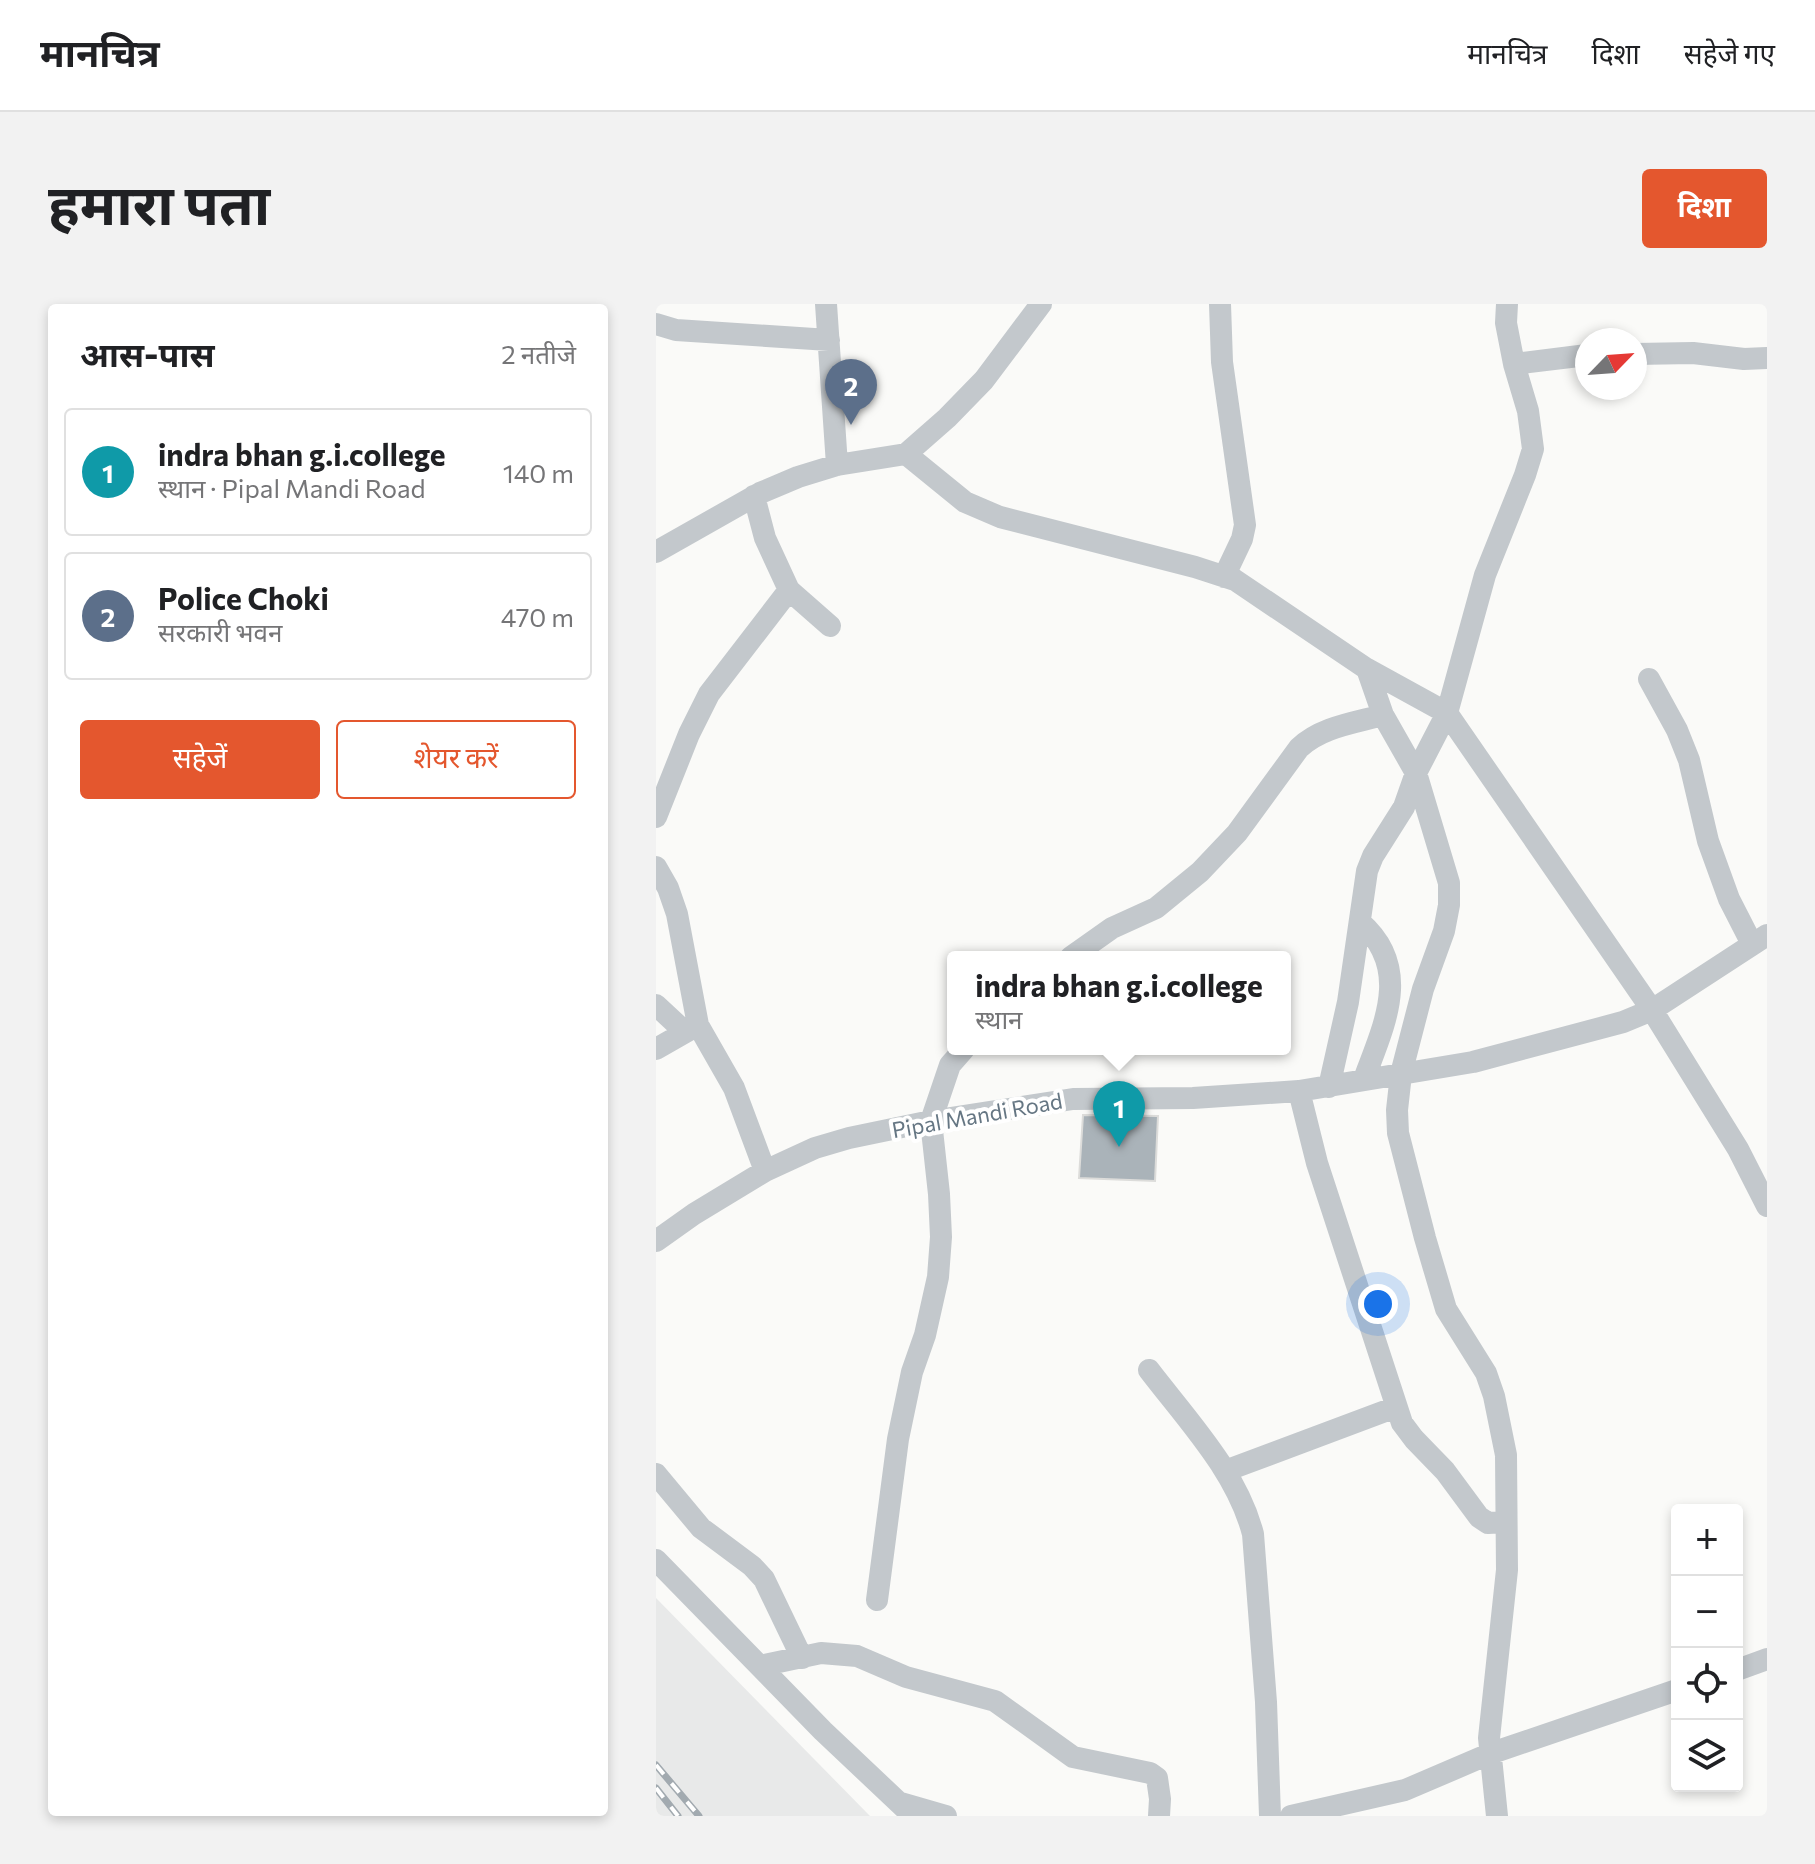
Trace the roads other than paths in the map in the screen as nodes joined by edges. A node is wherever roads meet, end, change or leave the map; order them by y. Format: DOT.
graph roads {
  1 [pos="826,304"];
  2 [pos="1041,304"];
  3 [pos="1220,304"];
  4 [pos="1507,304"];
  5 [pos="656,324"];
  6 [pos="829,340"];
  7 [pos="1647,354"];
  8 [pos="1575,356"];
  9 [pos="1767,358"];
  10 [pos="1514,364"];
  11 [pos="906,454"];
  12 [pos="837,465"];
  13 [pos="754,496"];
  14 [pos="656,552"];
  15 [pos="1224,577"];
  16 [pos="789,590"];
  17 [pos="830,626"];
  18 [pos="1367,669"];
  19 [pos="1649,679"];
  20 [pos="1447,713"];
  21 [pos="1383,715"];
  22 [pos="1416,773"];
  23 [pos="656,817"];
  24 [pos="656,867"];
  25 [pos="1360,922"];
  26 [pos="1759,940"];
  27 [pos="1079,951"];
  28 [pos="656,1005"];
  29 [pos="1652,1010"];
  30 [pos="691,1029"];
  31 [pos="656,1049"];
  32 [pos="959,1055"];
  33 [pos="1401,1074"];
  34 [pos="1364,1079"];
  35 [pos="1329,1087"];
  36 [pos="1299,1091"];
  37 [pos="931,1121"];
  38 [pos="765,1171"];
  39 [pos="1767,1206"];
  40 [pos="656,1241"];
  41 [pos="1149,1370"];
  42 [pos="1396,1407"];
  43 [pos="1225,1471"];
  44 [pos="656,1474"];
  45 [pos="1506,1522"];
  46 [pos="656,1560"];
  47 [pos="877,1600"];
  48 [pos="802,1658"];
  49 [pos="1767,1659"];
  50 [pos="760,1666"];
  51 [pos="1743,1668"];
  52 [pos="1671,1692"];
  53 [pos="1489,1754"];
  54 [pos="906,1809"];
  55 [pos="946,1816"];
  56 [pos="1159,1816"];
  57 [pos="1270,1816"];
  58 [pos="1291,1816"];
  59 [pos="1497,1816"];
  1 -- 6 [label="street"];
  2 -- 11 [label="street"];
  3 -- 15 [label="street"];
  4 -- 10 [label="street"];
  5 -- 6 [label="street"];
  6 -- 12 [label="street"];
  7 -- 9 [label="street"];
  8 -- 10 [label="street"];
  10 -- 20 [label="street"];
  11 -- 12 [label="street"];
  11 -- 15 [label="street"];
  12 -- 13 [label="street"];
  13 -- 14 [label="street"];
  13 -- 16 [label="street"];
  15 -- 18 [label="street"];
  16 -- 17 [label="street"];
  16 -- 23 [label="street"];
  18 -- 20 [label="street"];
  18 -- 21 [label="street"];
  19 -- 26 [label="street"];
  20 -- 22 [label="street"];
  20 -- 29 [label="street"];
  21 -- 22 [label="street"];
  21 -- 27 [label="street"];
  22 -- 25 [label="street"];
  22 -- 33 [label="street"];
  24 -- 30 [label="street"];
  25 -- 34 [label="street"];
  25 -- 35 [label="street"];
  26 -- 29 [label="street, Pipal Mandi Road"];
  28 -- 30 [label="street"];
  29 -- 33 [label="street, Pipal Mandi Road"];
  29 -- 39 [label="street"];
  30 -- 31 [label="street"];
  30 -- 38 [label="street"];
  32 -- 37 [label="street"];
  33 -- 34 [label="street, Pipal Mandi Road"];
  33 -- 45 [label="street"];
  34 -- 35 [label="street, Pipal Mandi Road"];
  35 -- 36 [label="street, Pipal Mandi Road"];
  36 -- 37 [label="street, Pipal Mandi Road"];
  36 -- 42 [label="street"];
  37 -- 38 [label="street, Pipal Mandi Road"];
  37 -- 47 [label="street"];
  38 -- 40 [label="street, Pipal Mandi Road"];
  41 -- 43 [label="street"];
  42 -- 43 [label="street"];
  42 -- 45 [label="street"];
  43 -- 57 [label="street"];
  44 -- 48 [label="street"];
  45 -- 53 [label="street"];
  46 -- 50 [label="street"];
  48 -- 50 [label="street"];
  48 -- 56 [label="street"];
  49 -- 51 [label="street"];
  50 -- 54 [label="street"];
  52 -- 53 [label="street"];
  53 -- 58 [label="street"];
  53 -- 59 [label="street"];
  54 -- 55 [label="street"];
}
